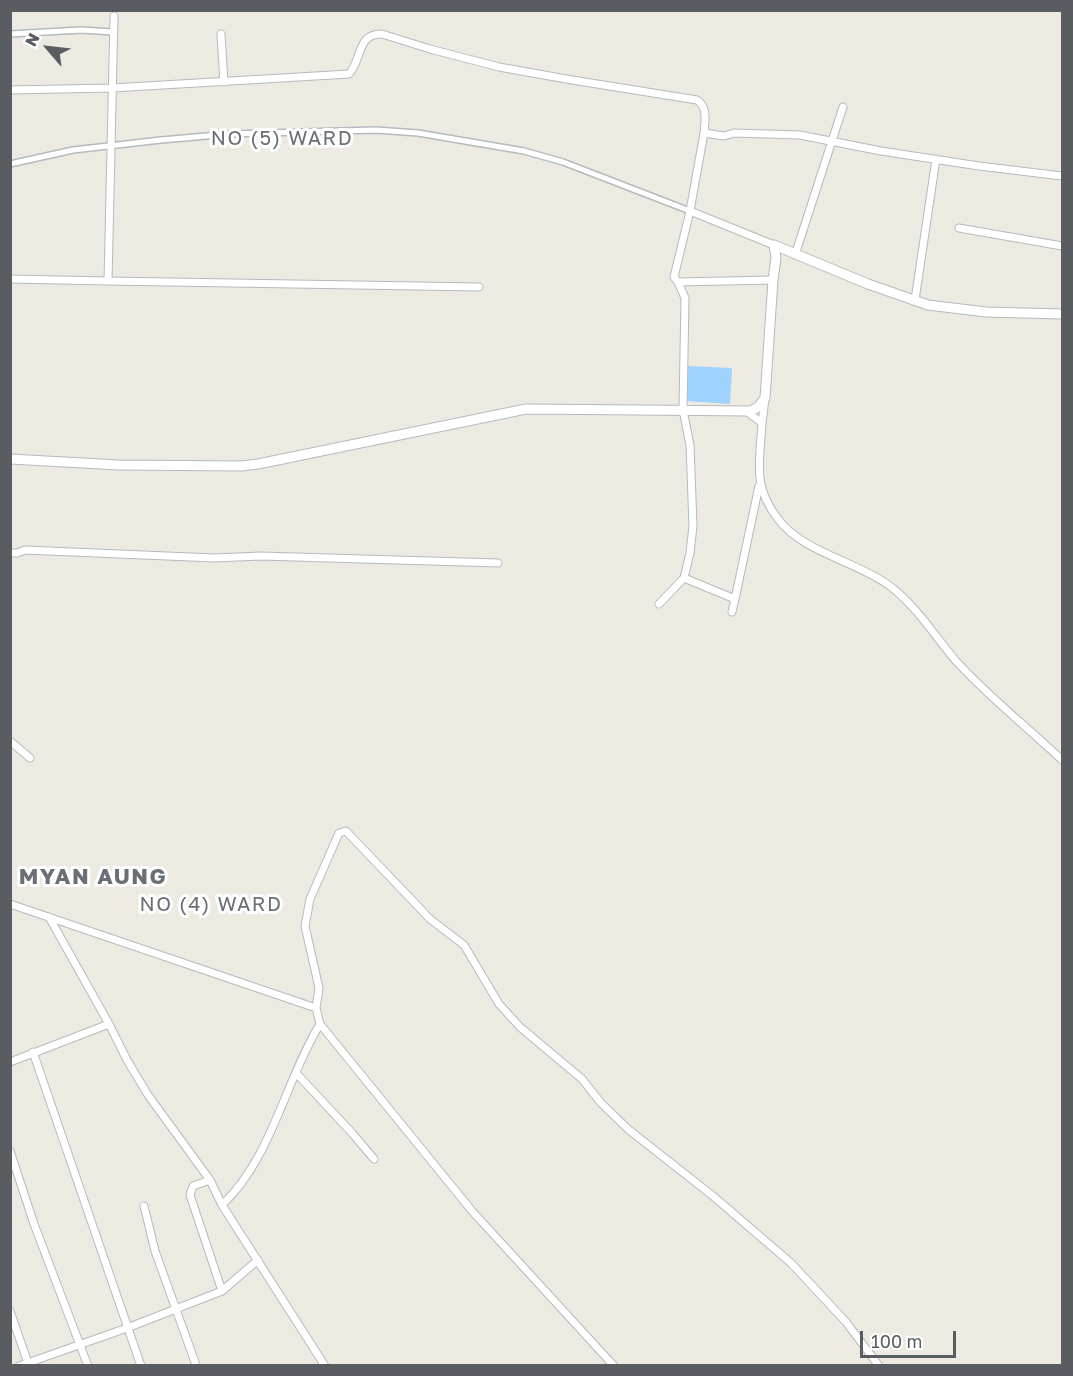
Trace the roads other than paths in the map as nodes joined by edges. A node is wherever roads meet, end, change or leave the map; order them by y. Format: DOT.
graph roads {
  1 [pos="114,16"];
  2 [pos="113,32"];
  3 [pos="10,34"];
  4 [pos="221,34"];
  5 [pos="224,82"];
  6 [pos="112,88"];
  7 [pos="10,90"];
  8 [pos="843,107"];
  9 [pos="704,133"];
  10 [pos="833,142"];
  11 [pos="110,145"];
  12 [pos="936,159"];
  13 [pos="10,164"];
  14 [pos="1062,176"];
  15 [pos="690,211"];
  16 [pos="959,228"];
  17 [pos="774,245"];
  18 [pos="1062,246"];
  19 [pos="795,255"];
  20 [pos="10,279"];
  21 [pos="773,280"];
  22 [pos="108,281"];
  23 [pos="678,282"];
  24 [pos="479,287"];
  25 [pos="915,300"];
  26 [pos="1062,314"];
  27 [pos="765,398"];
  28 [pos="683,410"];
  29 [pos="746,411"];
  30 [pos="762,423"];
  31 [pos="10,459"];
  32 [pos="760,483"];
  33 [pos="10,553"];
  34 [pos="498,563"];
  35 [pos="684,578"];
  36 [pos="735,599"];
  37 [pos="659,604"];
  38 [pos="732,612"];
  39 [pos="10,741"];
  40 [pos="30,758"];
  41 [pos="1062,760"];
  42 [pos="10,904"];
  43 [pos="49,917"];
  44 [pos="316,1008"];
  45 [pos="110,1024"];
  46 [pos="320,1024"];
  47 [pos="33,1052"];
  48 [pos="10,1062"];
  49 [pos="296,1073"];
  50 [pos="10,1151"];
  51 [pos="374,1159"];
  52 [pos="210,1180"];
  53 [pos="222,1205"];
  54 [pos="144,1206"];
  55 [pos="258,1260"];
  56 [pos="222,1291"];
  57 [pos="176,1308"];
  58 [pos="10,1311"];
  59 [pos="127,1328"];
  60 [pos="80,1343"];
  61 [pos="29,1364"];
  62 [pos="19,1365"];
  63 [pos="88,1365"];
  64 [pos="141,1365"];
  65 [pos="196,1365"];
  66 [pos="325,1365"];
  67 [pos="614,1365"];
  68 [pos="879,1365"];
  1 -- 2 [label="street"];
  2 -- 3 [label="street"];
  2 -- 6 [label="street"];
  4 -- 5 [label="street"];
  5 -- 6 [label="street"];
  5 -- 9 [label="street"];
  6 -- 7 [label="street"];
  6 -- 11 [label="street"];
  8 -- 10 [label="street"];
  9 -- 10 [label="street"];
  9 -- 15 [label="street"];
  10 -- 12 [label="street"];
  10 -- 19 [label="street"];
  11 -- 13 [label="street"];
  11 -- 15 [label="street"];
  11 -- 22 [label="street"];
  12 -- 14 [label="street"];
  12 -- 25 [label="street"];
  15 -- 17 [label="street"];
  15 -- 23 [label="street"];
  16 -- 18 [label="street"];
  17 -- 19 [label="street"];
  17 -- 21 [label="street"];
  19 -- 25 [label="street"];
  20 -- 22 [label="street"];
  21 -- 23 [label="street"];
  21 -- 27 [label="street"];
  22 -- 24 [label="street"];
  23 -- 28 [label="street"];
  25 -- 26 [label="street"];
  27 -- 29 [label="street"];
  27 -- 30 [label="street"];
  28 -- 29 [label="street"];
  28 -- 31 [label="street"];
  28 -- 35 [label="street"];
  29 -- 30 [label="street"];
  30 -- 32 [label="street"];
  32 -- 36 [label="street"];
  32 -- 41 [label="street"];
  33 -- 34 [label="street"];
  35 -- 36 [label="street"];
  35 -- 37 [label="street"];
  36 -- 38 [label="street"];
  39 -- 40 [label="street"];
  42 -- 43 [label="street"];
  43 -- 44 [label="street"];
  43 -- 45 [label="street"];
  44 -- 46 [label="street"];
  44 -- 68 [label="street"];
  45 -- 47 [label="street"];
  45 -- 52 [label="street"];
  46 -- 49 [label="street"];
  46 -- 67 [label="street"];
  47 -- 48 [label="street"];
  47 -- 59 [label="street"];
  49 -- 51 [label="street"];
  49 -- 53 [label="street"];
  50 -- 60 [label="street"];
  52 -- 53 [label="street"];
  52 -- 56 [label="street"];
  53 -- 55 [label="street"];
  54 -- 57 [label="street"];
  55 -- 56 [label="street"];
  55 -- 66 [label="street"];
  56 -- 57 [label="street"];
  57 -- 59 [label="street"];
  57 -- 65 [label="street"];
  58 -- 61 [label="street"];
  59 -- 60 [label="street"];
  59 -- 64 [label="street"];
  60 -- 61 [label="street"];
  60 -- 63 [label="street"];
  61 -- 62 [label="street"];
}
